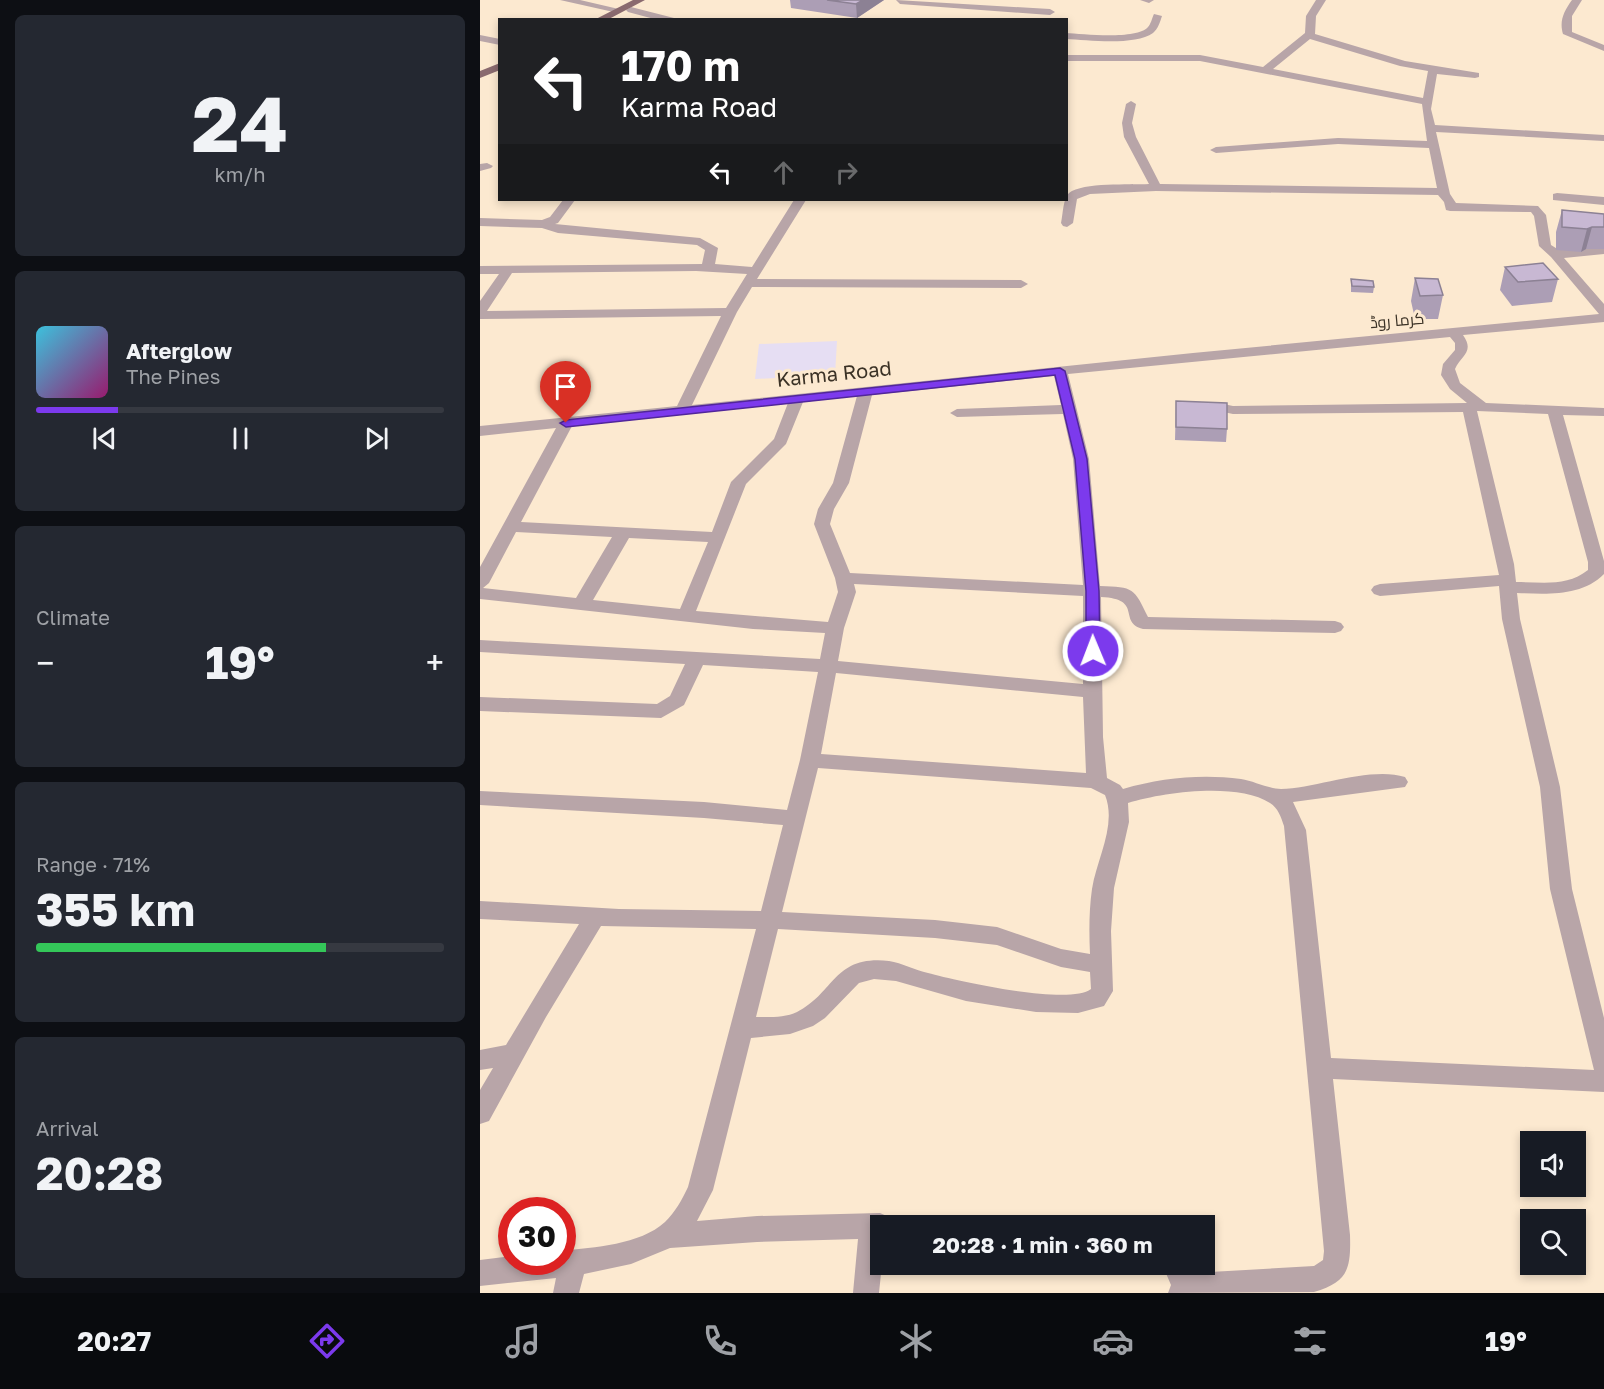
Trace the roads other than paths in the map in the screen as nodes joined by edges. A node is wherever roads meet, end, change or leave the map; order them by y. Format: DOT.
graph roads {
  1 [pos="565,0"];
  2 [pos="640,0"];
  3 [pos="653,0"];
  4 [pos="1321,0"];
  5 [pos="1577,0"];
  6 [pos="900,1"];
  7 [pos="986,7"];
  8 [pos="618,10"];
  9 [pos="630,10"];
  10 [pos="1050,11"];
  11 [pos="1157,16"];
  12 [pos="602,18"];
  13 [pos="615,18"];
  14 [pos="663,18"];
  15 [pos="978,18"];
  16 [pos="1310,34"];
  17 [pos="1068,36"];
  18 [pos="480,38"];
  19 [pos="498,42"];
  20 [pos="1604,48"];
  21 [pos="1068,58"];
  22 [pos="498,67"];
  23 [pos="1266,70"];
  24 [pos="1439,70"];
  25 [pos="498,73"];
  26 [pos="480,75"];
  27 [pos="1475,75"];
  28 [pos="480,81"];
  29 [pos="1427,102"];
  30 [pos="1131,104"];
  31 [pos="1430,128"];
  32 [pos="1604,138"];
  33 [pos="1434,146"];
  34 [pos="1216,150"];
  35 [pos="1156,187"];
  36 [pos="1444,192"];
  37 [pos="1557,197"];
  38 [pos="568,201"];
  39 [pos="799,201"];
  40 [pos="1604,201"];
  41 [pos="480,222"];
  42 [pos="1067,223"];
  43 [pos="543,224"];
  44 [pos="1604,250"];
  45 [pos="1557,255"];
  46 [pos="708,267"];
  47 [pos="509,269"];
  48 [pos="480,270"];
  49 [pos="751,277"];
  50 [pos="1021,284"];
  51 [pos="730,312"];
  52 [pos="1604,312"];
  53 [pos="480,313"];
  54 [pos="1604,318"];
  55 [pos="1454,332"];
  56 [pos="1192,357"];
  57 [pos="1060,371"];
  58 [pos="865,392"];
  59 [pos="797,398"];
  60 [pos="1214,406"];
  61 [pos="1475,407"];
  62 [pos="1069,409"];
  63 [pos="682,410"];
  64 [pos="1554,410"];
  65 [pos="1604,412"];
  66 [pos="957,413"];
  67 [pos="566,423"];
  68 [pos="480,432"];
  69 [pos="511,527"];
  70 [pos="623,533"];
  71 [pos="718,537"];
  72 [pos="844,578"];
  73 [pos="480,583"];
  74 [pos="1508,583"];
  75 [pos="1380,590"];
  76 [pos="1092,591"];
  77 [pos="480,592"];
  78 [pos="582,603"];
  79 [pos="686,615"];
  80 [pos="1335,627"];
  81 [pos="835,628"];
  82 [pos="480,646"];
  83 [pos="697,659"];
  84 [pos="826,666"];
  85 [pos="1093,691"];
  86 [pos="480,704"];
  87 [pos="810,760"];
  88 [pos="1097,782"];
  89 [pos="1398,782"];
  90 [pos="1277,797"];
  91 [pos="480,798"];
  92 [pos="1118,798"];
  93 [pos="794,818"];
  94 [pos="480,910"];
  95 [pos="595,917"];
  96 [pos="768,920"];
  97 [pos="1101,965"];
  98 [pos="742,1028"];
  99 [pos="514,1054"];
  100 [pos="480,1060"];
  101 [pos="1604,1066"];
  102 [pos="1318,1068"];
  103 [pos="1604,1081"];
  104 [pos="480,1113"];
  105 [pos="870,1226"];
  106 [pos="668,1236"];
  107 [pos="576,1261"];
  108 [pos="870,1266"];
  109 [pos="498,1271"];
  110 [pos="480,1273"];
  111 [pos="570,1275"];
  112 [pos="1181,1282"];
  113 [pos="566,1293"];
  114 [pos="866,1293"];
  1 -- 8 [label="street"];
  2 -- 8 [label="main road"];
  3 -- 9 [label="main road"];
  4 -- 16 [label="street"];
  5 -- 20 [label="street"];
  6 -- 7 [label="street"];
  7 -- 10 [label="street"];
  7 -- 15 [label="street"];
  8 -- 12 [label="main road"];
  9 -- 13 [label="main road"];
  9 -- 14 [label="street"];
  11 -- 17 [label="street"];
  16 -- 23 [label="street"];
  16 -- 24 [label="street"];
  18 -- 19 [label="street"];
  21 -- 23 [label="street"];
  22 -- 26 [label="main road"];
  23 -- 29 [label="street"];
  24 -- 27 [label="street"];
  24 -- 29 [label="street"];
  25 -- 28 [label="main road"];
  29 -- 31 [label="street"];
  30 -- 35 [label="street"];
  31 -- 32 [label="street"];
  31 -- 33 [label="street"];
  33 -- 34 [label="street"];
  33 -- 36 [label="street"];
  35 -- 36 [label="street"];
  35 -- 42 [label="street"];
  36 -- 45 [label="street"];
  37 -- 40 [label="street"];
  38 -- 43 [label="street"];
  39 -- 49 [label="street"];
  41 -- 43 [label="street"];
  43 -- 46 [label="street"];
  44 -- 45 [label="street"];
  45 -- 52 [label="street"];
  46 -- 47 [label="street"];
  46 -- 49 [label="street"];
  47 -- 48 [label="street"];
  47 -- 53 [label="street"];
  49 -- 50 [label="street"];
  49 -- 51 [label="street"];
  51 -- 53 [label="street"];
  51 -- 63 [label="street"];
  54 -- 55 [label="street, کرما روڈ"];
  55 -- 56 [label="street, کرما روڈ"];
  55 -- 61 [label="street"];
  56 -- 57 [label="street, Karma Road"];
  57 -- 58 [label="street, Karma Road"];
  57 -- 62 [label="street"];
  58 -- 59 [label="street, Karma Road"];
  58 -- 72 [label="street"];
  59 -- 63 [label="street, Karma Road"];
  59 -- 71 [label="street"];
  60 -- 61 [label="street"];
  61 -- 64 [label="street"];
  61 -- 74 [label="street"];
  62 -- 66 [label="street"];
  62 -- 76 [label="street"];
  63 -- 67 [label="street, Karma Road"];
  64 -- 65 [label="street"];
  64 -- 74 [label="street"];
  67 -- 68 [label="street, Karma Road"];
  67 -- 69 [label="street"];
  69 -- 70 [label="street"];
  69 -- 73 [label="street"];
  70 -- 71 [label="street"];
  70 -- 78 [label="street"];
  71 -- 79 [label="street"];
  72 -- 76 [label="street"];
  72 -- 81 [label="street"];
  74 -- 75 [label="street"];
  74 -- 101 [label="street"];
  76 -- 80 [label="street"];
  76 -- 85 [label="street"];
  77 -- 78 [label="street"];
  78 -- 79 [label="street"];
  79 -- 81 [label="street"];
  81 -- 84 [label="street"];
  82 -- 83 [label="street"];
  83 -- 84 [label="street"];
  83 -- 86 [label="street"];
  84 -- 85 [label="street"];
  84 -- 87 [label="street"];
  85 -- 88 [label="street"];
  87 -- 88 [label="street"];
  87 -- 93 [label="street"];
  88 -- 92 [label="street"];
  89 -- 90 [label="street"];
  90 -- 92 [label="street"];
  90 -- 102 [label="street"];
  91 -- 93 [label="street"];
  92 -- 97 [label="street"];
  93 -- 96 [label="street"];
  94 -- 95 [label="street"];
  95 -- 96 [label="street"];
  95 -- 99 [label="street"];
  96 -- 97 [label="street"];
  96 -- 98 [label="street"];
  97 -- 98 [label="street"];
  98 -- 106 [label="street"];
  99 -- 100 [label="street"];
  99 -- 104 [label="street"];
  102 -- 103 [label="street"];
  102 -- 112 [label="street"];
  105 -- 106 [label="street"];
  106 -- 107 [label="street"];
  108 -- 114 [label="street"];
  109 -- 110 [label="street"];
  111 -- 113 [label="street"];
}
